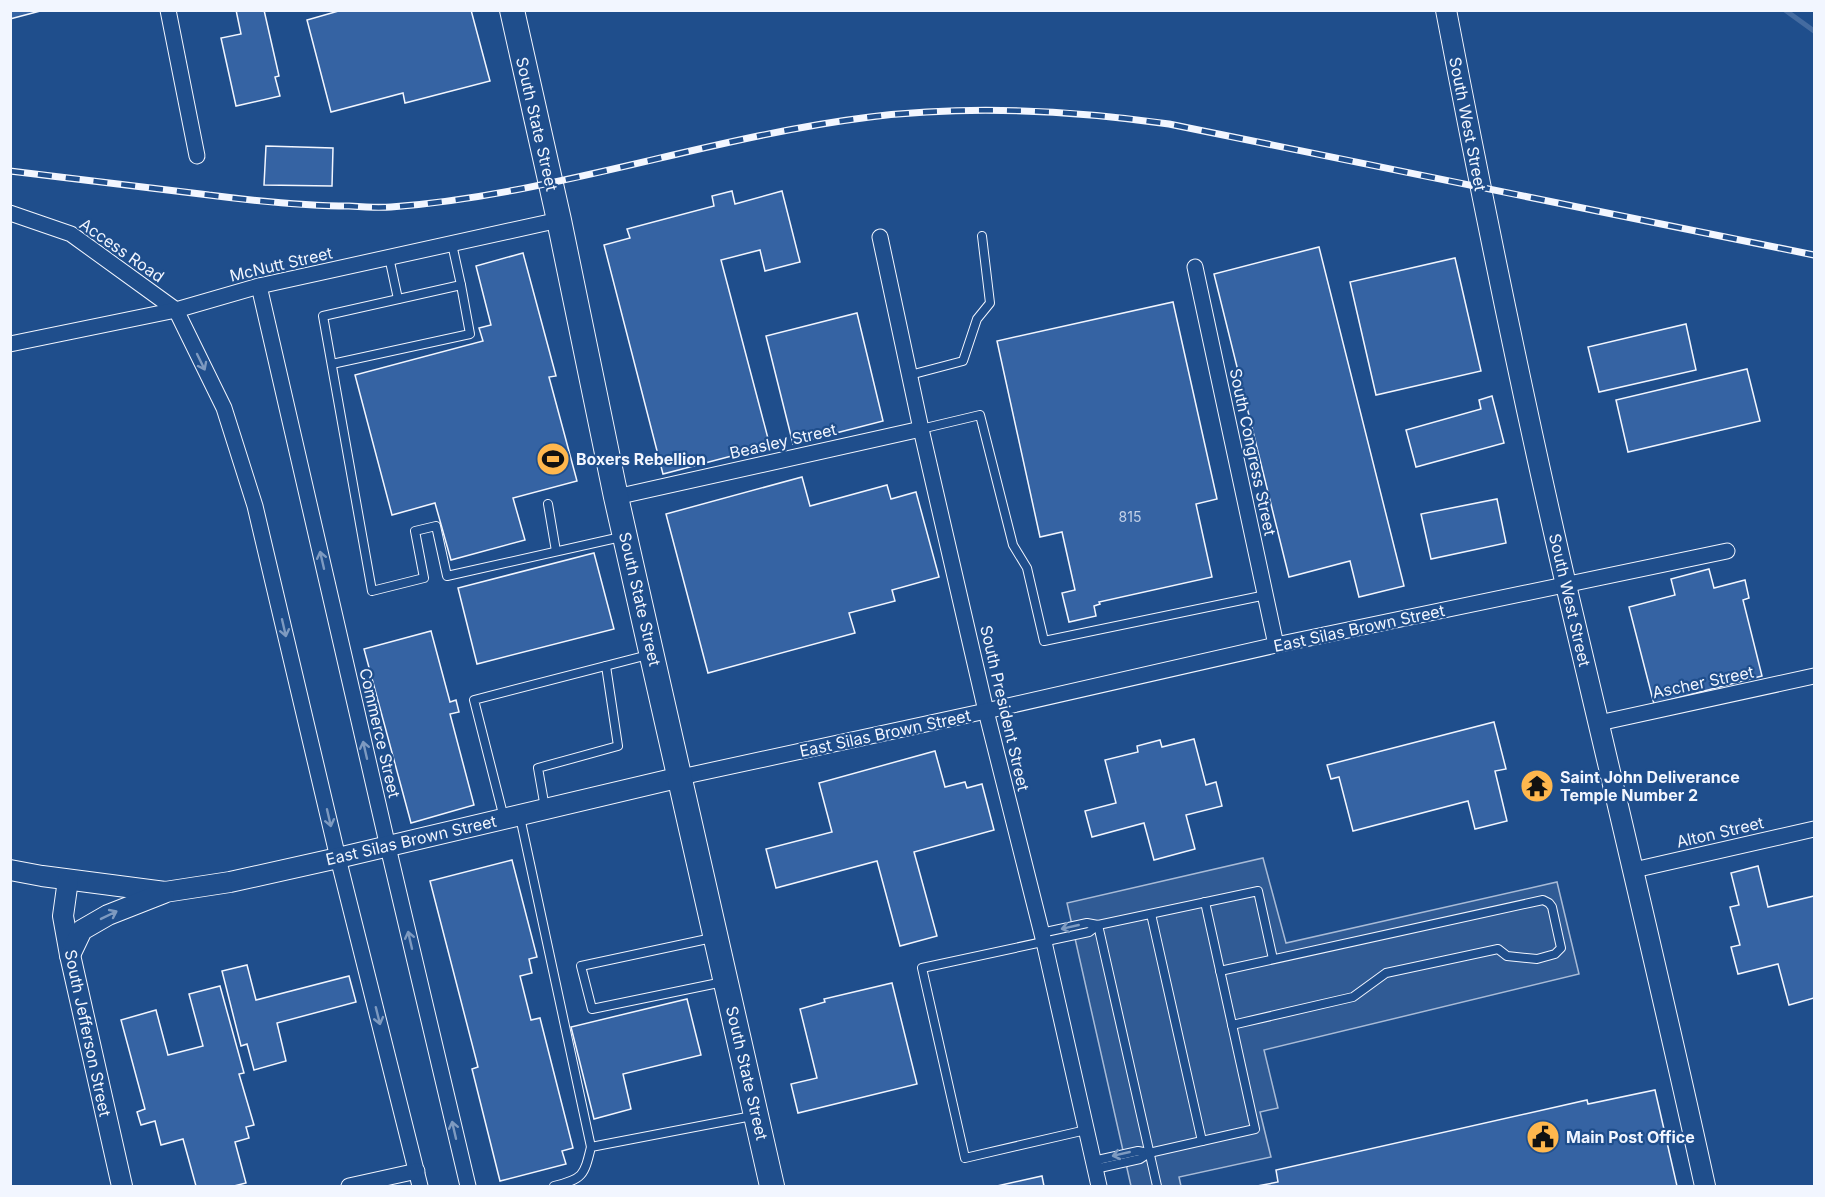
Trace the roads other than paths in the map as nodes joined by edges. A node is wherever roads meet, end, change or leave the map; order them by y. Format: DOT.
graph roads {
  1 [pos="168,10"];
  2 [pos="512,10"];
  3 [pos="1446,10"];
  4 [pos="198,156"];
  5 [pos="10,213"];
  6 [pos="559,220"];
  7 [pos="982,236"];
  8 [pos="879,237"];
  9 [pos="452,244"];
  10 [pos="389,257"];
  11 [pos="1195,267"];
  12 [pos="461,285"];
  13 [pos="259,286"];
  14 [pos="398,299"];
  15 [pos="176,310"];
  16 [pos="10,344"];
  17 [pos="332,364"];
  18 [pos="910,375"];
  19 [pos="921,429"];
  20 [pos="616,497"];
  21 [pos="548,504"];
  22 [pos="626,536"];
  23 [pos="556,551"];
  24 [pos="1727,551"];
  25 [pos="1566,584"];
  26 [pos="1266,595"];
  27 [pos="1276,645"];
  28 [pos="652,654"];
  29 [pos="606,666"];
  30 [pos="1815,676"];
  31 [pos="986,711"];
  32 [pos="1599,723"];
  33 [pos="681,777"];
  34 [pos="545,808"];
  35 [pos="511,816"];
  36 [pos="1815,829"];
  37 [pos="388,847"];
  38 [pos="338,858"];
  39 [pos="10,870"];
  40 [pos="1634,870"];
  41 [pos="68,880"];
  42 [pos="165,892"];
  43 [pos="1205,903"];
  44 [pos="1151,914"];
  45 [pos="1098,925"];
  46 [pos="716,937"];
  47 [pos="1042,938"];
  48 [pos="70,955"];
  49 [pos="1273,959"];
  50 [pos="1220,971"];
  51 [pos="726,981"];
  52 [pos="1232,1024"];
  53 [pos="757,1116"];
  54 [pos="1086,1130"];
  55 [pos="1202,1141"];
  56 [pos="591,1147"];
  57 [pos="1149,1153"];
  58 [pos="1094,1165"];
  59 [pos="418,1179"];
  60 [pos="122,1186"];
  61 [pos="349,1186"];
  62 [pos="468,1186"];
  63 [pos="554,1186"];
  64 [pos="772,1186"];
  65 [pos="1099,1186"];
  66 [pos="1157,1186"];
  67 [pos="1705,1186"];
  1 -- 4 [label="street"];
  2 -- 6 [label="main road, South State Street"];
  3 -- 25 [label="street, South West Street"];
  5 -- 15 [label="street, Access Road"];
  6 -- 9 [label="street, McNutt Street"];
  6 -- 20 [label="main road, South State Street"];
  7 -- 18 [label="lane"];
  8 -- 18 [label="street, South President Street"];
  9 -- 10 [label="street, McNutt Street"];
  9 -- 12 [label="lane"];
  10 -- 13 [label="street, McNutt Street"];
  10 -- 14 [label="lane"];
  11 -- 26 [label="street, South Congress Street"];
  12 -- 14 [label="lane"];
  12 -- 17 [label="lane"];
  13 -- 15 [label="street, McNutt Street"];
  37 -- 13 [label="street, Commerce Street, one-way"];
  14 -- 17 [label="lane"];
  15 -- 16 [label="street, McNutt Street"];
  15 -- 38 [label="street, one-way"];
  17 -- 23 [label="lane"];
  18 -- 19 [label="street, South President Street"];
  19 -- 20 [label="street, Beasley Street"];
  19 -- 26 [label="lane"];
  19 -- 31 [label="street, South President Street"];
  20 -- 22 [label="main road, South State Street"];
  21 -- 23 [label="lane"];
  22 -- 23 [label="lane"];
  22 -- 28 [label="main road, South State Street"];
  24 -- 25 [label="street, East Silas Brown Street"];
  25 -- 27 [label="street, East Silas Brown Street"];
  25 -- 32 [label="street, South West Street"];
  26 -- 27 [label="street, South Congress Street"];
  27 -- 31 [label="street, East Silas Brown Street"];
  28 -- 29 [label="lane"];
  28 -- 33 [label="main road, South State Street"];
  29 -- 34 [label="lane"];
  29 -- 35 [label="lane"];
  30 -- 32 [label="street, Ascher Street"];
  31 -- 33 [label="street, East Silas Brown Street"];
  31 -- 47 [label="street, South President Street"];
  32 -- 40 [label="street, South West Street"];
  33 -- 34 [label="street, East Silas Brown Street"];
  33 -- 46 [label="main road, South State Street"];
  34 -- 35 [label="street, East Silas Brown Street"];
  35 -- 37 [label="street, East Silas Brown Street"];
  35 -- 56 [label="lane"];
  36 -- 40 [label="street, Alton Street"];
  37 -- 38 [label="street, East Silas Brown Street"];
  62 -- 37 [label="street, Commerce Street, one-way"];
  38 -- 42 [label="street, East Silas Brown Street"];
  38 -- 59 [label="street, one-way"];
  39 -- 41 [label="street, East Silas Brown Street"];
  40 -- 67 [label="street, South West Street"];
  41 -- 42 [label="street, East Silas Brown Street"];
  41 -- 48 [label="street, South Jefferson Street"];
  48 -- 42 [label="street, one-way"];
  43 -- 44 [label="lane"];
  43 -- 49 [label="lane"];
  43 -- 50 [label="lane"];
  44 -- 45 [label="lane"];
  44 -- 55 [label="lane"];
  45 -- 47 [label="lane"];
  45 -- 57 [label="lane"];
  46 -- 51 [label="main road, South State Street"];
  46 -- 51 [label="lane"];
  47 -- 54 [label="street, South President Street"];
  47 -- 54 [label="lane"];
  48 -- 60 [label="street, South Jefferson Street"];
  49 -- 50 [label="lane"];
  49 -- 52 [label="lane"];
  50 -- 52 [label="lane"];
  51 -- 53 [label="main road, South State Street"];
  52 -- 55 [label="lane"];
  53 -- 56 [label="lane"];
  53 -- 64 [label="main road, South State Street"];
  54 -- 58 [label="street, South President Street"];
  55 -- 57 [label="lane"];
  56 -- 63 [label="lane"];
  57 -- 58 [label="lane"];
  57 -- 66 [label="lane"];
  58 -- 65 [label="street, South President Street"];
  59 -- 61 [label="street"];
}
